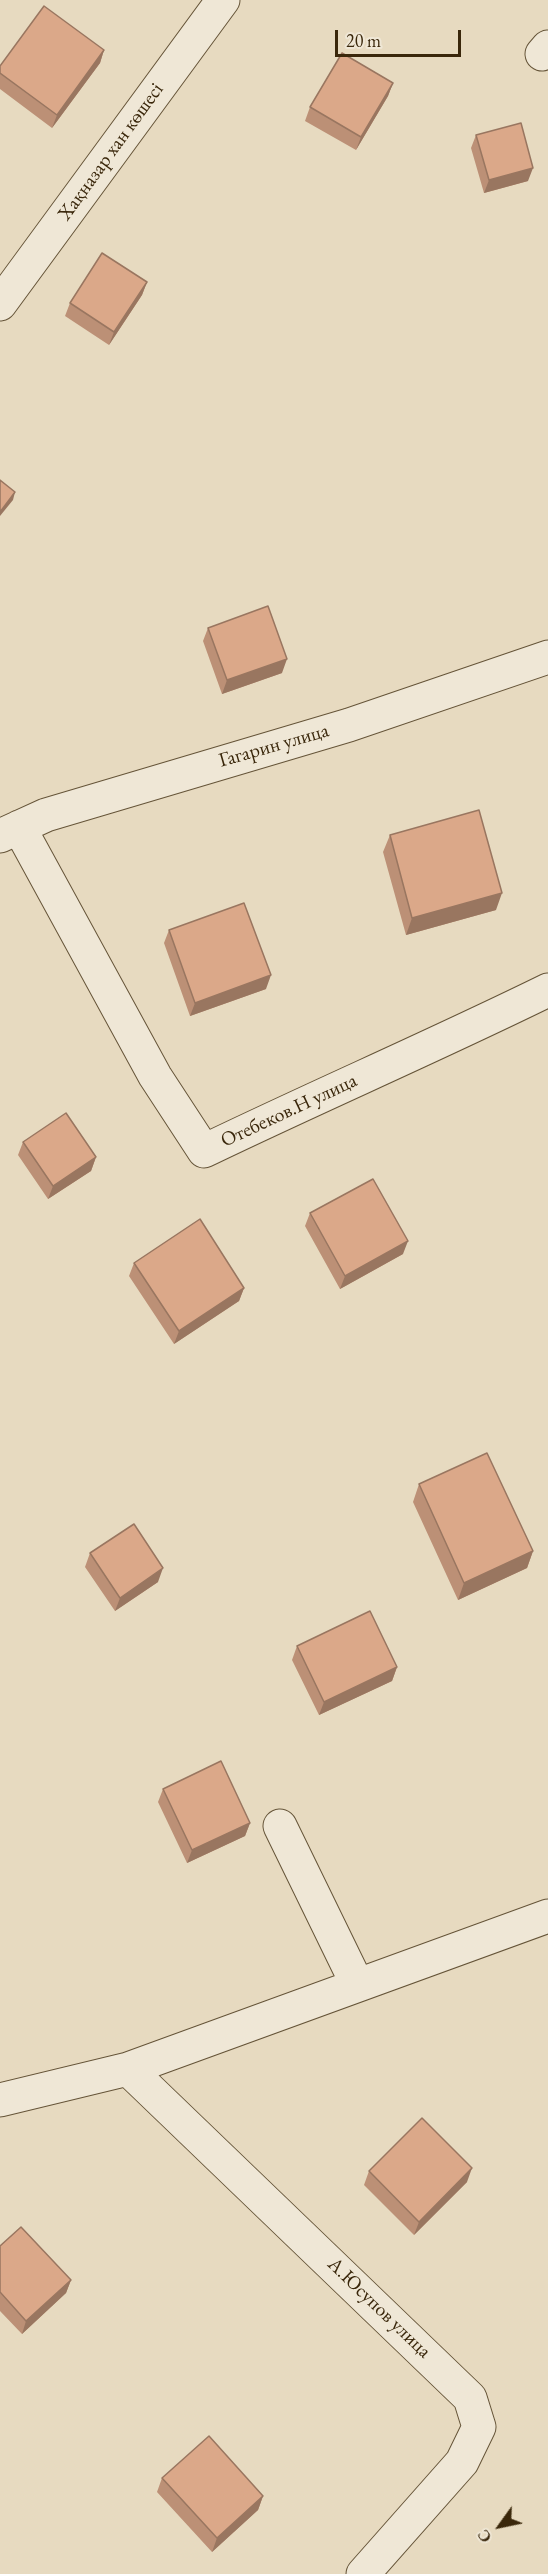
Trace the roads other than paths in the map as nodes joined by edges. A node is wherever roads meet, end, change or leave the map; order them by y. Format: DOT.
graph roads {
  1 [pos="223,0"];
  2 [pos="0,304"];
  3 [pos="548,657"];
  4 [pos="10,831"];
  5 [pos="548,990"];
  6 [pos="280,1826"];
  7 [pos="548,1916"];
  8 [pos="357,1984"];
  9 [pos="128,2069"];
  10 [pos="0,2100"];
  11 [pos="363,2574"];
  1 -- 2 [label="street, Хақназар хан көшесі"];
  3 -- 4 [label="street, Гагарин улица"];
  4 -- 5 [label="street, Отебеков.Н улица"];
  6 -- 8 [label="street"];
  7 -- 8 [label="street"];
  8 -- 9 [label="street"];
  9 -- 10 [label="street"];
  9 -- 11 [label="street, А.Юсупов улица"];
}
